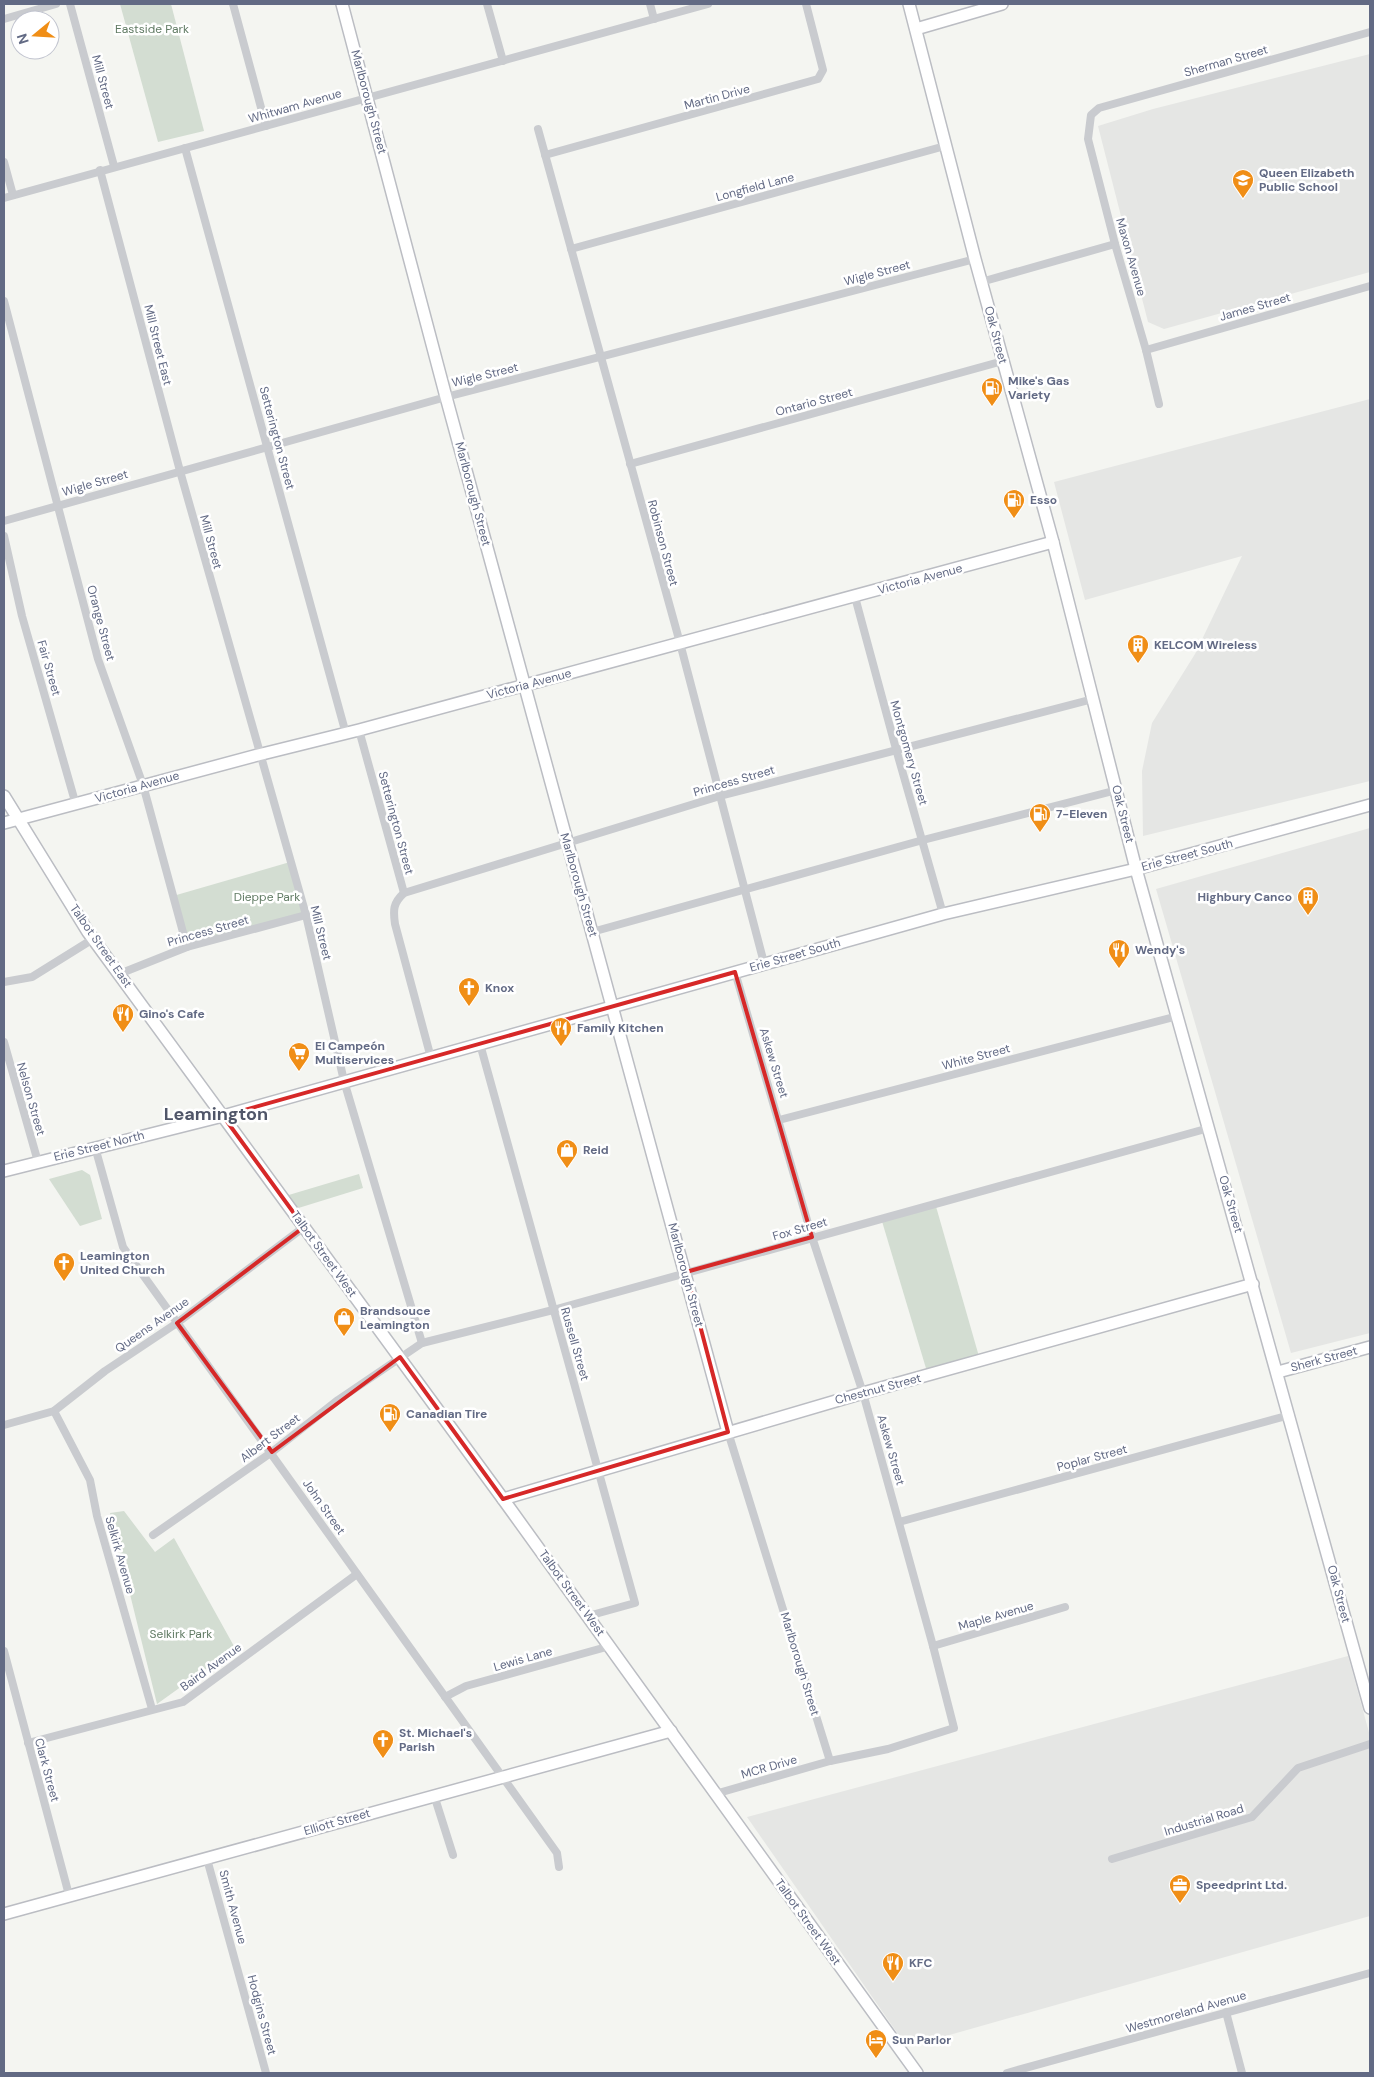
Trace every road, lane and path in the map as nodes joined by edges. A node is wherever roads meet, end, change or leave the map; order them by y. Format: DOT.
graph roads {
  1 [pos="56,4"];
  2 [pos="70,4"];
  3 [pos="233,4"];
  4 [pos="342,4"];
  5 [pos="487,4"];
  6 [pos="650,4"];
  7 [pos="708,4"];
  8 [pos="806,4"];
  9 [pos="909,4"];
  10 [pos="1002,4"];
  11 [pos="4,19"];
  12 [pos="654,19"];
  13 [pos="916,29"];
  14 [pos="1370,32"];
  15 [pos="502,61"];
  16 [pos="367,97"];
  17 [pos="1091,116"];
  18 [pos="266,126"];
  19 [pos="538,129"];
  20 [pos="945,146"];
  21 [pos="185,148"];
  22 [pos="545,155"];
  23 [pos="4,162"];
  24 [pos="114,166"];
  25 [pos="100,170"];
  26 [pos="13,195"];
  27 [pos="4,198"];
  28 [pos="1115,244"];
  29 [pos="571,249"];
  30 [pos="975,259"];
  31 [pos="981,282"];
  32 [pos="1370,286"];
  33 [pos="4,301"];
  34 [pos="1146,350"];
  35 [pos="601,357"];
  36 [pos="1002,360"];
  37 [pos="446,397"];
  38 [pos="1159,404"];
  39 [pos="268,447"];
  40 [pos="630,464"];
  41 [pos="180,470"];
  42 [pos="59,505"];
  43 [pos="4,520"];
  44 [pos="4,536"];
  45 [pos="1053,542"];
  46 [pos="856,597"];
  47 [pos="680,643"];
  48 [pos="525,684"];
  49 [pos="1093,699"];
  50 [pos="359,730"];
  51 [pos="346,734"];
  52 [pos="896,749"];
  53 [pos="258,754"];
  54 [pos="143,785"];
  55 [pos="1117,790"];
  56 [pos="4,796"];
  57 [pos="720,796"];
  58 [pos="76,805"];
  59 [pos="1370,805"];
  60 [pos="20,819"];
  61 [pos="4,823"];
  62 [pos="923,840"];
  63 [pos="567,844"];
  64 [pos="1136,869"];
  65 [pos="746,890"];
  66 [pos="404,893"];
  67 [pos="943,914"];
  68 [pos="306,916"];
  69 [pos="592,932"];
  70 [pos="93,939"];
  71 [pos="186,947"];
  72 [pos="764,963"];
  73 [pos="735,972"];
  74 [pos="119,974"];
  75 [pos="4,982"];
  76 [pos="613,1006"];
  77 [pos="1178,1016"];
  78 [pos="4,1042"];
  79 [pos="480,1044"];
  80 [pos="431,1058"];
  81 [pos="344,1081"];
  82 [pos="223,1116"];
  83 [pos="780,1120"];
  84 [pos="1209,1128"];
  85 [pos="95,1147"];
  86 [pos="38,1162"];
  87 [pos="4,1171"];
  88 [pos="304,1227"];
  89 [pos="812,1237"];
  90 [pos="686,1272"];
  91 [pos="1254,1284"];
  92 [pos="554,1310"];
  93 [pos="177,1323"];
  94 [pos="422,1343"];
  95 [pos="1370,1347"];
  96 [pos="400,1357"];
  97 [pos="1278,1372"];
  98 [pos="863,1393"];
  99 [pos="54,1411"];
  100 [pos="1290,1415"];
  101 [pos="4,1425"];
  102 [pos="728,1432"];
  103 [pos="272,1452"];
  104 [pos="599,1470"];
  105 [pos="503,1499"];
  106 [pos="899,1522"];
  107 [pos="153,1535"];
  108 [pos="358,1574"];
  109 [pos="1065,1607"];
  110 [pos="588,1616"];
  111 [pos="610,1646"];
  112 [pos="933,1646"];
  113 [pos="4,1651"];
  114 [pos="445,1697"];
  115 [pos="1370,1708"];
  116 [pos="152,1710"];
  117 [pos="671,1731"];
  118 [pos="28,1743"];
  119 [pos="1370,1744"];
  120 [pos="830,1761"];
  121 [pos="504,1776"];
  122 [pos="715,1794"];
  123 [pos="434,1795"];
  124 [pos="453,1855"];
  125 [pos="208,1859"];
  126 [pos="1112,1859"];
  127 [pos="559,1867"];
  128 [pos="69,1894"];
  129 [pos="4,1914"];
  130 [pos="236,1962"];
  131 [pos="1370,1973"];
  132 [pos="1226,2012"];
  133 [pos="266,2073"];
  134 [pos="917,2073"];
  135 [pos="1007,2073"];
  136 [pos="1242,2073"];
  1 -- 11 [label="street"];
  2 -- 24 [label="street, Mill Street"];
  3 -- 18 [label="street"];
  4 -- 16 [label="street, Marlborough Street"];
  5 -- 15 [label="street"];
  6 -- 12 [label="street"];
  7 -- 12 [label="street, Whitwam Avenue"];
  8 -- 22 [label="street, Martin Drive"];
  9 -- 13 [label="street, Oak Street"];
  10 -- 13 [label="street"];
  12 -- 15 [label="street, Whitwam Avenue"];
  13 -- 20 [label="street, Oak Street"];
  14 -- 17 [label="street, Sherman Street"];
  15 -- 16 [label="street, Whitwam Avenue"];
  16 -- 18 [label="street, Whitwam Avenue"];
  16 -- 37 [label="street, Marlborough Street"];
  17 -- 28 [label="street, Maxon Avenue"];
  18 -- 21 [label="street, Whitwam Avenue"];
  19 -- 22 [label="street, Robinson Street"];
  20 -- 29 [label="street, Longfield Lane"];
  20 -- 30 [label="street, Oak Street"];
  21 -- 24 [label="street, Whitwam Avenue"];
  21 -- 39 [label="street, Setterington Street"];
  22 -- 29 [label="street, Robinson Street"];
  23 -- 26 [label="street"];
  24 -- 25 [label="street, Whitwam Avenue"];
  25 -- 26 [label="street, Whitwam Avenue"];
  25 -- 41 [label="street, Mill Street East"];
  26 -- 27 [label="street, Whitwam Avenue"];
  28 -- 31 [label="street"];
  28 -- 34 [label="street, Maxon Avenue"];
  29 -- 35 [label="street, Robinson Street"];
  30 -- 31 [label="street, Oak Street"];
  30 -- 35 [label="street, Wigle Street"];
  31 -- 36 [label="street, Oak Street"];
  32 -- 34 [label="street, James Street"];
  33 -- 42 [label="street, Orange Street"];
  34 -- 38 [label="street, Maxon Avenue"];
  35 -- 37 [label="street, Wigle Street"];
  35 -- 40 [label="street, Robinson Street"];
  36 -- 40 [label="street, Ontario Street"];
  36 -- 45 [label="street, Oak Street"];
  37 -- 39 [label="street, Wigle Street"];
  37 -- 48 [label="street, Marlborough Street"];
  39 -- 41 [label="street, Wigle Street"];
  39 -- 51 [label="street, Setterington Street"];
  40 -- 47 [label="street, Robinson Street"];
  41 -- 42 [label="street, Wigle Street"];
  41 -- 53 [label="street, Mill Street"];
  42 -- 43 [label="street, Wigle Street"];
  42 -- 54 [label="street, Orange Street"];
  44 -- 58 [label="street, Fair Street"];
  45 -- 46 [label="street, Victoria Avenue"];
  45 -- 49 [label="street, Oak Street"];
  46 -- 47 [label="street, Victoria Avenue"];
  46 -- 52 [label="street, Montgomery Street"];
  47 -- 48 [label="street, Victoria Avenue"];
  47 -- 57 [label="street, Robinson Street"];
  48 -- 50 [label="street, Victoria Avenue"];
  48 -- 63 [label="street, Marlborough Street"];
  49 -- 52 [label="street, Princess Street"];
  49 -- 55 [label="street, Oak Street"];
  50 -- 51 [label="street, Victoria Avenue"];
  50 -- 66 [label="street, Setterington Street"];
  51 -- 53 [label="street, Victoria Avenue"];
  52 -- 57 [label="street, Princess Street"];
  52 -- 62 [label="street, Montgomery Street"];
  53 -- 54 [label="street, Victoria Avenue"];
  53 -- 68 [label="street, Mill Street"];
  54 -- 58 [label="street, Victoria Avenue"];
  54 -- 71 [label="street, Orange Street"];
  55 -- 62 [label="street"];
  55 -- 64 [label="street, Oak Street"];
  56 -- 60 [label="street, Talbot Street East"];
  57 -- 63 [label="street, Princess Street"];
  57 -- 65 [label="street, Robinson Street"];
  58 -- 60 [label="street, Victoria Avenue"];
  59 -- 64 [label="street, Erie Street South"];
  60 -- 61 [label="street, Victoria Avenue"];
  60 -- 70 [label="street, Talbot Street East"];
  62 -- 65 [label="street"];
  62 -- 67 [label="street, Montgomery Street"];
  63 -- 66 [label="street, Princess Street"];
  63 -- 69 [label="street, Marlborough Street"];
  64 -- 67 [label="street, Erie Street South"];
  64 -- 77 [label="street, Oak Street"];
  65 -- 69 [label="street"];
  65 -- 72 [label="street, Robinson Street"];
  66 -- 80 [label="street"];
  67 -- 72 [label="street, Erie Street South"];
  68 -- 71 [label="street, Princess Street"];
  68 -- 81 [label="street, Mill Street"];
  69 -- 76 [label="street, Marlborough Street"];
  70 -- 74 [label="street, Talbot Street East"];
  70 -- 75 [label="street"];
  71 -- 74 [label="street, Princess Street"];
  72 -- 73 [label="street, Erie Street South"];
  73 -- 76 [label="street, Erie Street South"];
  73 -- 83 [label="street, Askew Street"];
  74 -- 82 [label="street, Talbot Street East"];
  76 -- 79 [label="street, Erie Street South"];
  76 -- 90 [label="street, Marlborough Street"];
  77 -- 83 [label="street, White Street"];
  77 -- 84 [label="street, Oak Street"];
  78 -- 86 [label="street, Nelson Street"];
  79 -- 80 [label="street, Erie Street South"];
  79 -- 92 [label="street, Russell Street"];
  80 -- 81 [label="street, Erie Street South"];
  81 -- 82 [label="street, Erie Street South"];
  81 -- 94 [label="street, Mill Street"];
  82 -- 85 [label="street, Erie Street North"];
  82 -- 88 [label="street, Talbot Street West"];
  83 -- 89 [label="street, Askew Street"];
  84 -- 89 [label="street, Fox Street"];
  84 -- 91 [label="street, Oak Street"];
  85 -- 86 [label="street, Erie Street North"];
  85 -- 93 [label="street, John Street"];
  86 -- 87 [label="street, Erie Street North"];
  88 -- 93 [label="street, Queens Avenue"];
  88 -- 96 [label="street, Talbot Street West"];
  89 -- 90 [label="street, Fox Street"];
  89 -- 98 [label="street, Askew Street"];
  90 -- 92 [label="street, Fox Street"];
  90 -- 102 [label="street, Marlborough Street"];
  91 -- 97 [label="street, Oak Street"];
  91 -- 98 [label="street, Chestnut Street"];
  92 -- 94 [label="street, Fox Street"];
  92 -- 104 [label="street, Russell Street"];
  93 -- 99 [label="street, Queens Avenue"];
  93 -- 103 [label="street, John Street"];
  94 -- 96 [label="street, Fox Street"];
  95 -- 97 [label="street, Sherk Street"];
  96 -- 103 [label="street, Albert Street"];
  96 -- 105 [label="street, Talbot Street West"];
  97 -- 100 [label="street, Oak Street"];
  98 -- 102 [label="street, Chestnut Street"];
  98 -- 106 [label="street, Askew Street"];
  99 -- 101 [label="street, Queens Avenue"];
  99 -- 116 [label="street, Selkirk Avenue"];
  100 -- 106 [label="street, Poplar Street"];
  100 -- 115 [label="street, Oak Street"];
  102 -- 104 [label="street, Chestnut Street"];
  102 -- 120 [label="street, Marlborough Street"];
  103 -- 107 [label="street, Albert Street"];
  103 -- 108 [label="street, John Street"];
  104 -- 105 [label="street, Chestnut Street"];
  104 -- 110 [label="street, Russell Street"];
  105 -- 110 [label="street, Talbot Street West"];
  106 -- 112 [label="street, Askew Street"];
  108 -- 114 [label="street, John Street"];
  108 -- 116 [label="street, Baird Avenue"];
  109 -- 112 [label="street, Maple Avenue"];
  110 -- 111 [label="street, Talbot Street West"];
  111 -- 114 [label="street, Lewis Lane"];
  111 -- 117 [label="street, Talbot Street West"];
  112 -- 120 [label="street, Askew Street"];
  113 -- 118 [label="street, Clark Street"];
  114 -- 121 [label="street, John Street"];
  116 -- 118 [label="street, Baird Avenue"];
  117 -- 121 [label="street, Elliott Street"];
  117 -- 122 [label="street, Talbot Street West"];
  118 -- 128 [label="street, Clark Street"];
  119 -- 126 [label="street, Industrial Road"];
  120 -- 122 [label="street, MCR Drive"];
  121 -- 123 [label="street, Elliott Street"];
  121 -- 127 [label="street, John Street"];
  122 -- 134 [label="street, Talbot Street West"];
  123 -- 124 [label="street"];
  123 -- 125 [label="street, Elliott Street"];
  125 -- 128 [label="street, Elliott Street"];
  125 -- 130 [label="street, Smith Avenue"];
  128 -- 129 [label="street, Elliott Street"];
  130 -- 133 [label="street, Hodgins Street"];
  131 -- 132 [label="street, Westmoreland Avenue"];
  132 -- 135 [label="street, Westmoreland Avenue"];
  132 -- 136 [label="street"];
}
